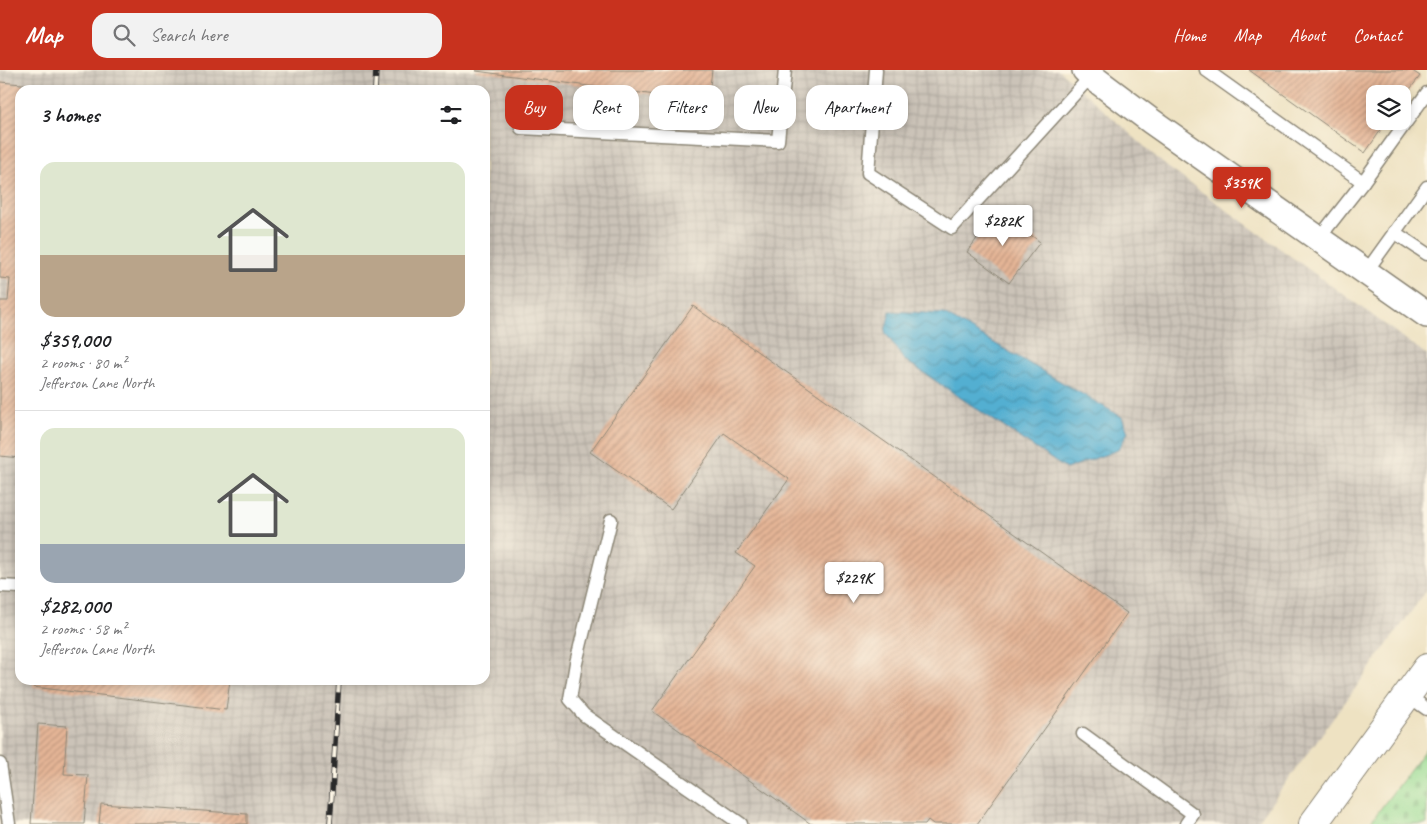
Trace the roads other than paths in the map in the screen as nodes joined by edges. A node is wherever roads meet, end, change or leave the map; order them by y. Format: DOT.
graph roads {
  1 [pos="785,70"];
  2 [pos="876,70"];
  3 [pos="1206,70"];
  4 [pos="1088,73"];
  5 [pos="1427,93"];
  6 [pos="561,130"];
  7 [pos="1363,182"];
  8 [pos="1427,187"];
  9 [pos="1394,232"];
  10 [pos="1319,238"];
  11 [pos="1427,254"];
  12 [pos="1366,272"];
  13 [pos="1427,315"];
  14 [pos="612,520"];
  15 [pos="0,586"];
  16 [pos="15,587"];
  17 [pos="1427,668"];
  18 [pos="1417,702"];
  19 [pos="1083,734"];
  20 [pos="0,764"];
  21 [pos="9,824"];
  22 [pos="741,824"];
  23 [pos="1186,824"];
  24 [pos="1313,824"];
  1 -- 6 [label="lane"];
  2 -- 4 [label="lane"];
  3 -- 7 [label="lane"];
  4 -- 10 [label="street"];
  5 -- 7 [label="lane"];
  7 -- 10 [label="lane"];
  8 -- 9 [label="lane"];
  9 -- 11 [label="lane"];
  9 -- 12 [label="lane"];
  10 -- 12 [label="street"];
  12 -- 13 [label="street"];
  14 -- 22 [label="lane"];
  15 -- 16 [label="lane"];
  17 -- 18 [label="street"];
  18 -- 24 [label="street"];
  19 -- 23 [label="lane"];
  20 -- 21 [label="lane"];
}
